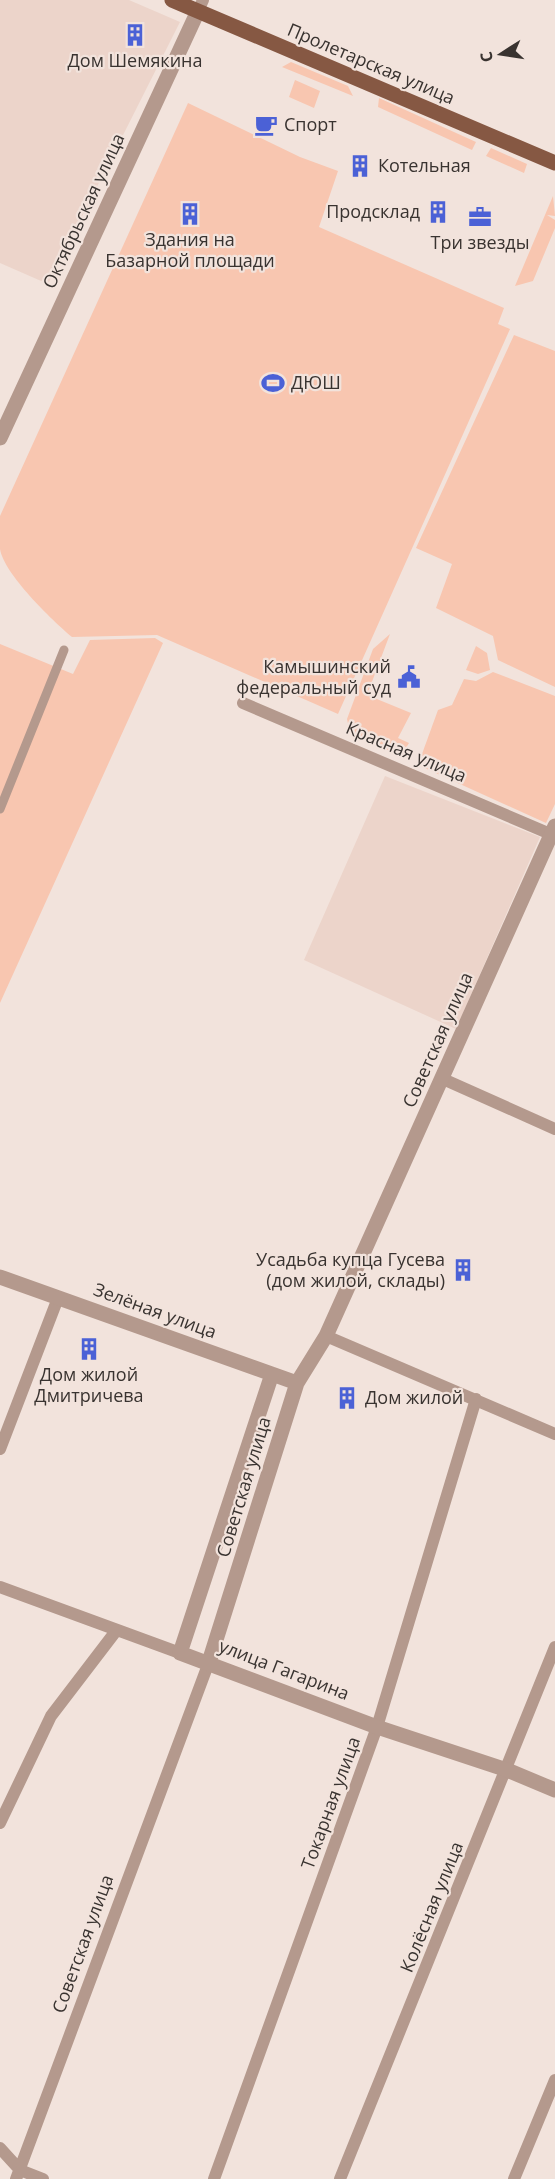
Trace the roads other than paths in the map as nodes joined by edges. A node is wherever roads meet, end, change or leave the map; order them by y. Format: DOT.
graph roads {
  1 [pos="172,0"];
  2 [pos="201,5"];
  3 [pos="555,163"];
  4 [pos="0,438"];
  5 [pos="64,650"];
  6 [pos="243,703"];
  7 [pos="0,809"];
  8 [pos="554,832"];
  9 [pos="443,1079"];
  10 [pos="555,1129"];
  11 [pos="0,1277"];
  12 [pos="58,1298"];
  13 [pos="326,1336"];
  14 [pos="272,1374"];
  15 [pos="297,1383"];
  16 [pos="476,1399"];
  17 [pos="555,1434"];
  18 [pos="0,1449"];
  19 [pos="0,1587"];
  20 [pos="116,1631"];
  21 [pos="555,1647"];
  22 [pos="180,1653"];
  23 [pos="209,1662"];
  24 [pos="378,1727"];
  25 [pos="507,1770"];
  26 [pos="555,1790"];
  27 [pos="0,1822"];
  28 [pos="555,2080"];
  29 [pos="0,2148"];
  30 [pos="18,2175"];
  31 [pos="43,2179"];
  32 [pos="214,2179"];
  33 [pos="340,2179"];
  34 [pos="514,2179"];
  1 -- 2 [label="main road, Пролетарская улица"];
  2 -- 3 [label="main road, Пролетарская улица"];
  2 -- 4 [label="street, Октябрьская улица"];
  5 -- 7 [label="street"];
  6 -- 8 [label="street, Красная улица"];
  8 -- 9 [label="street, Советская улица"];
  9 -- 10 [label="street"];
  9 -- 13 [label="street, Советская улица"];
  11 -- 12 [label="street, Зелёная улица"];
  12 -- 14 [label="street, Зелёная улица"];
  12 -- 18 [label="street"];
  13 -- 15 [label="street, Советская улица"];
  13 -- 16 [label="street"];
  14 -- 15 [label="street, Зелёная улица"];
  14 -- 22 [label="street"];
  15 -- 23 [label="street, Советская улица"];
  16 -- 17 [label="street"];
  16 -- 24 [label="street, Токарная улица"];
  19 -- 20 [label="street, улица Гагарина"];
  20 -- 22 [label="street, улица Гагарина"];
  20 -- 27 [label="street"];
  21 -- 25 [label="street, Колёсная улица"];
  22 -- 23 [label="street, улица Гагарина"];
  23 -- 24 [label="street, улица Гагарина"];
  23 -- 30 [label="street, Советская улица"];
  24 -- 25 [label="street, улица Гагарина"];
  24 -- 32 [label="street, Токарная улица"];
  25 -- 26 [label="street, улица Гагарина"];
  25 -- 33 [label="street, Колёсная улица"];
  28 -- 34 [label="street"];
  29 -- 30 [label="street"];
  30 -- 31 [label="street"];
}
